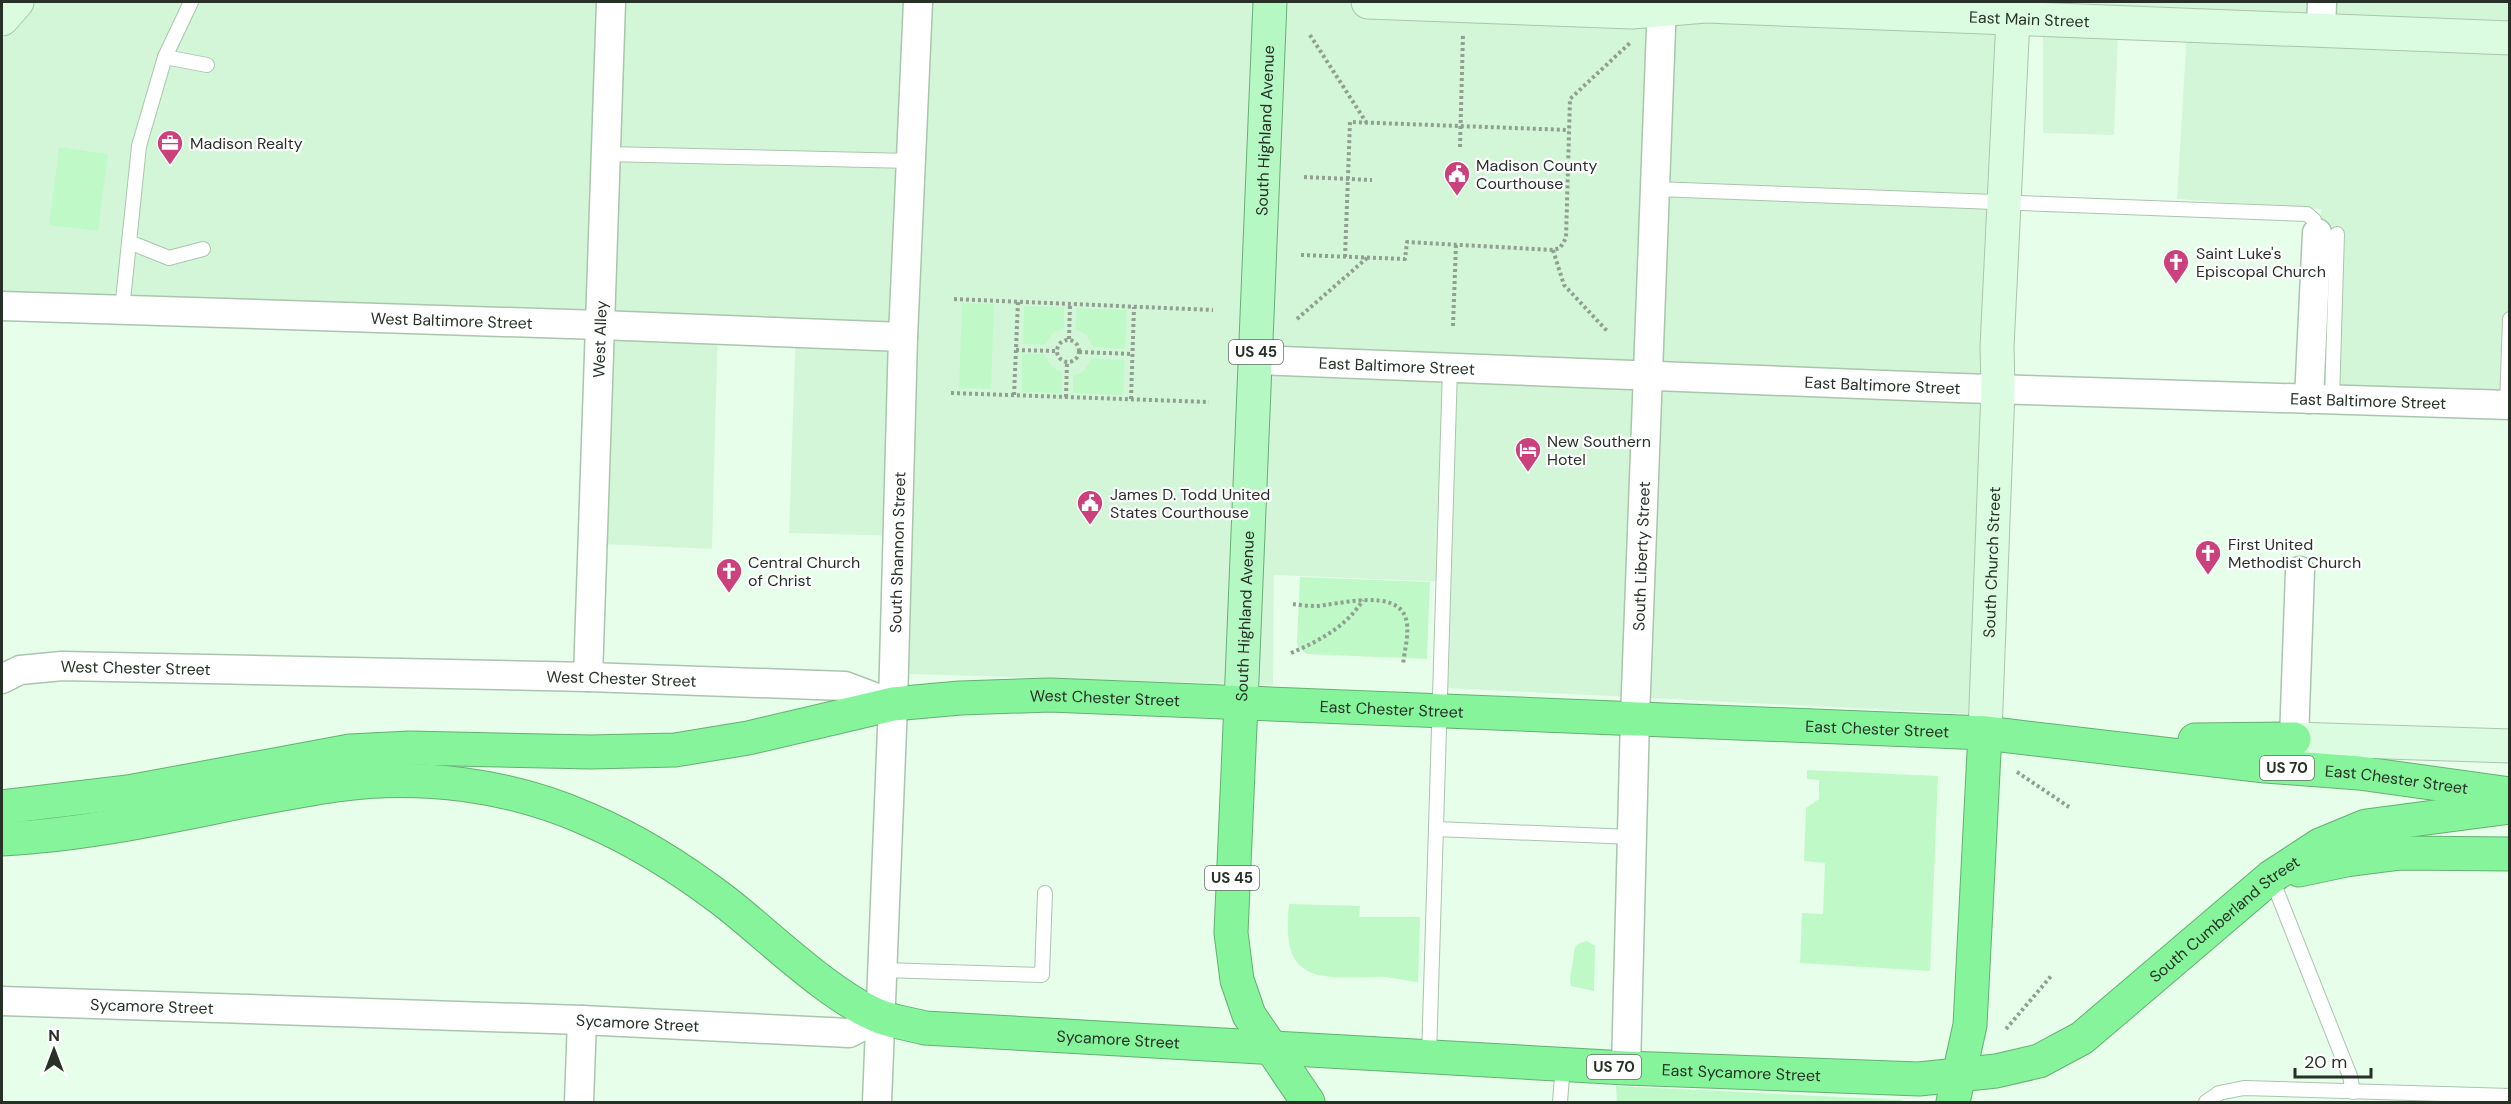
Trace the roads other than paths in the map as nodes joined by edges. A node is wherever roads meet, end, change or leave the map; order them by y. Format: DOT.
graph roads {
  1 [pos="16,2"];
  2 [pos="191,2"];
  3 [pos="611,2"];
  4 [pos="918,2"];
  5 [pos="1270,2"];
  6 [pos="1368,2"];
  7 [pos="1662,5"];
  8 [pos="2013,10"];
  9 [pos="2322,16"];
  10 [pos="2,19"];
  11 [pos="2510,38"];
  12 [pos="165,57"];
  13 [pos="207,65"];
  14 [pos="606,154"];
  15 [pos="911,160"];
  16 [pos="1656,189"];
  17 [pos="2006,202"];
  18 [pos="2327,234"];
  19 [pos="129,242"];
  20 [pos="203,249"];
  21 [pos="2,306"];
  22 [pos="122,310"];
  23 [pos="2510,319"];
  24 [pos="600,325"];
  25 [pos="903,337"];
  26 [pos="1256,360"];
  27 [pos="1450,368"];
  28 [pos="1650,376"];
  29 [pos="1998,389"];
  30 [pos="2321,399"];
  31 [pos="2508,405"];
  32 [pos="2300,571"];
  33 [pos="588,677"];
  34 [pos="2,679"];
  35 [pos="1241,703"];
  36 [pos="893,704"];
  37 [pos="1441,709"];
  38 [pos="1635,717"];
  39 [pos="1985,733"];
  40 [pos="2294,739"];
  41 [pos="2064,741"];
  42 [pos="2510,746"];
  43 [pos="2510,794"];
  44 [pos="2,807"];
  45 [pos="2510,807"];
  46 [pos="131,808"];
  47 [pos="1436,829"];
  48 [pos="1632,837"];
  49 [pos="2,839"];
  50 [pos="2510,854"];
  51 [pos="2271,876"];
  52 [pos="1045,893"];
  53 [pos="883,970"];
  54 [pos="2,1001"];
  55 [pos="880,1017"];
  56 [pos="582,1020"];
  57 [pos="1269,1046"];
  58 [pos="1429,1056"];
  59 [pos="1563,1064"];
  60 [pos="1626,1068"];
  61 [pos="1956,1089"];
  62 [pos="2353,1092"];
  63 [pos="2510,1096"];
  64 [pos="579,1102"];
  65 [pos="877,1102"];
  66 [pos="1308,1102"];
  67 [pos="1560,1102"];
  68 [pos="2206,1102"];
  1 -- 10 [label="main road"];
  2 -- 12 [label="lane"];
  3 -- 14 [label="street, West Alley"];
  4 -- 15 [label="street, South Shannon Street"];
  5 -- 26 [label="main road, South Highland Avenue / US 45"];
  6 -- 7 [label="main road, East Main Street"];
  7 -- 8 [label="main road, East Main Street"];
  7 -- 16 [label="street, South Liberty Street"];
  8 -- 9 [label="main road, East Main Street"];
  8 -- 17 [label="main road, South Church Street"];
  9 -- 11 [label="main road, East Main Street"];
  12 -- 13 [label="lane"];
  12 -- 19 [label="lane"];
  14 -- 15 [label="lane"];
  14 -- 24 [label="street, West Alley"];
  15 -- 25 [label="street, South Shannon Street"];
  16 -- 17 [label="lane"];
  16 -- 28 [label="street, South Liberty Street"];
  17 -- 18 [label="lane"];
  17 -- 29 [label="main road, South Church Street"];
  18 -- 30 [label="street"];
  19 -- 20 [label="lane"];
  19 -- 22 [label="lane"];
  21 -- 22 [label="street, West Baltimore Street"];
  22 -- 24 [label="street, West Baltimore Street"];
  23 -- 31 [label="lane"];
  24 -- 25 [label="street, West Baltimore Street"];
  24 -- 33 [label="street, West Alley"];
  25 -- 36 [label="street, South Shannon Street"];
  26 -- 27 [label="street, East Baltimore Street"];
  26 -- 35 [label="main road, South Highland Avenue / US 45"];
  27 -- 28 [label="street, East Baltimore Street"];
  27 -- 37 [label="lane"];
  28 -- 29 [label="street, East Baltimore Street"];
  28 -- 38 [label="street, South Liberty Street"];
  29 -- 30 [label="street, East Baltimore Street"];
  29 -- 39 [label="main road, South Church Street"];
  30 -- 31 [label="street, East Baltimore Street"];
  32 -- 40 [label="street"];
  33 -- 34 [label="street, West Chester Street"];
  33 -- 36 [label="street, West Chester Street"];
  35 -- 36 [label="highway, West Chester Street"];
  35 -- 37 [label="highway, East Chester Street"];
  35 -- 57 [label="highway, South Highland Avenue / US 45"];
  36 -- 46 [label="highway"];
  36 -- 53 [label="street, South Shannon Street"];
  37 -- 38 [label="highway, East Chester Street"];
  37 -- 47 [label="lane"];
  38 -- 39 [label="highway, East Chester Street"];
  38 -- 48 [label="street, South Liberty Street"];
  39 -- 41 [label="highway, East Chester Street / US 70"];
  39 -- 61 [label="highway, South Church Street"];
  40 -- 41 [label="highway"];
  40 -- 42 [label="main road"];
  41 -- 43 [label="highway, East Chester Street / US 70"];
  44 -- 46 [label="highway"];
  45 -- 51 [label="highway, South Cumberland Street / US 70"];
  46 -- 49 [label="highway"];
  46 -- 55 [label="highway"];
  47 -- 48 [label="lane"];
  47 -- 58 [label="lane"];
  48 -- 60 [label="street, South Liberty Street"];
  50 -- 51 [label="highway"];
  51 -- 61 [label="highway, South Cumberland Street / US 70"];
  51 -- 62 [label="lane"];
  52 -- 53 [label="lane"];
  53 -- 55 [label="street, South Shannon Street"];
  54 -- 56 [label="street, Sycamore Street"];
  55 -- 56 [label="street, Sycamore Street"];
  55 -- 57 [label="highway, Sycamore Street"];
  55 -- 65 [label="street, South Shannon Street"];
  56 -- 64 [label="street"];
  57 -- 58 [label="highway, East Sycamore Street / US 70"];
  57 -- 66 [label="highway, South Highland Avenue / US 45"];
  58 -- 59 [label="highway, East Sycamore Street / US 70"];
  59 -- 60 [label="highway, East Sycamore Street / US 70"];
  59 -- 67 [label="lane"];
  60 -- 61 [label="highway, East Sycamore Street / US 70"];
  62 -- 63 [label="lane"];
  62 -- 68 [label="lane"];
}
